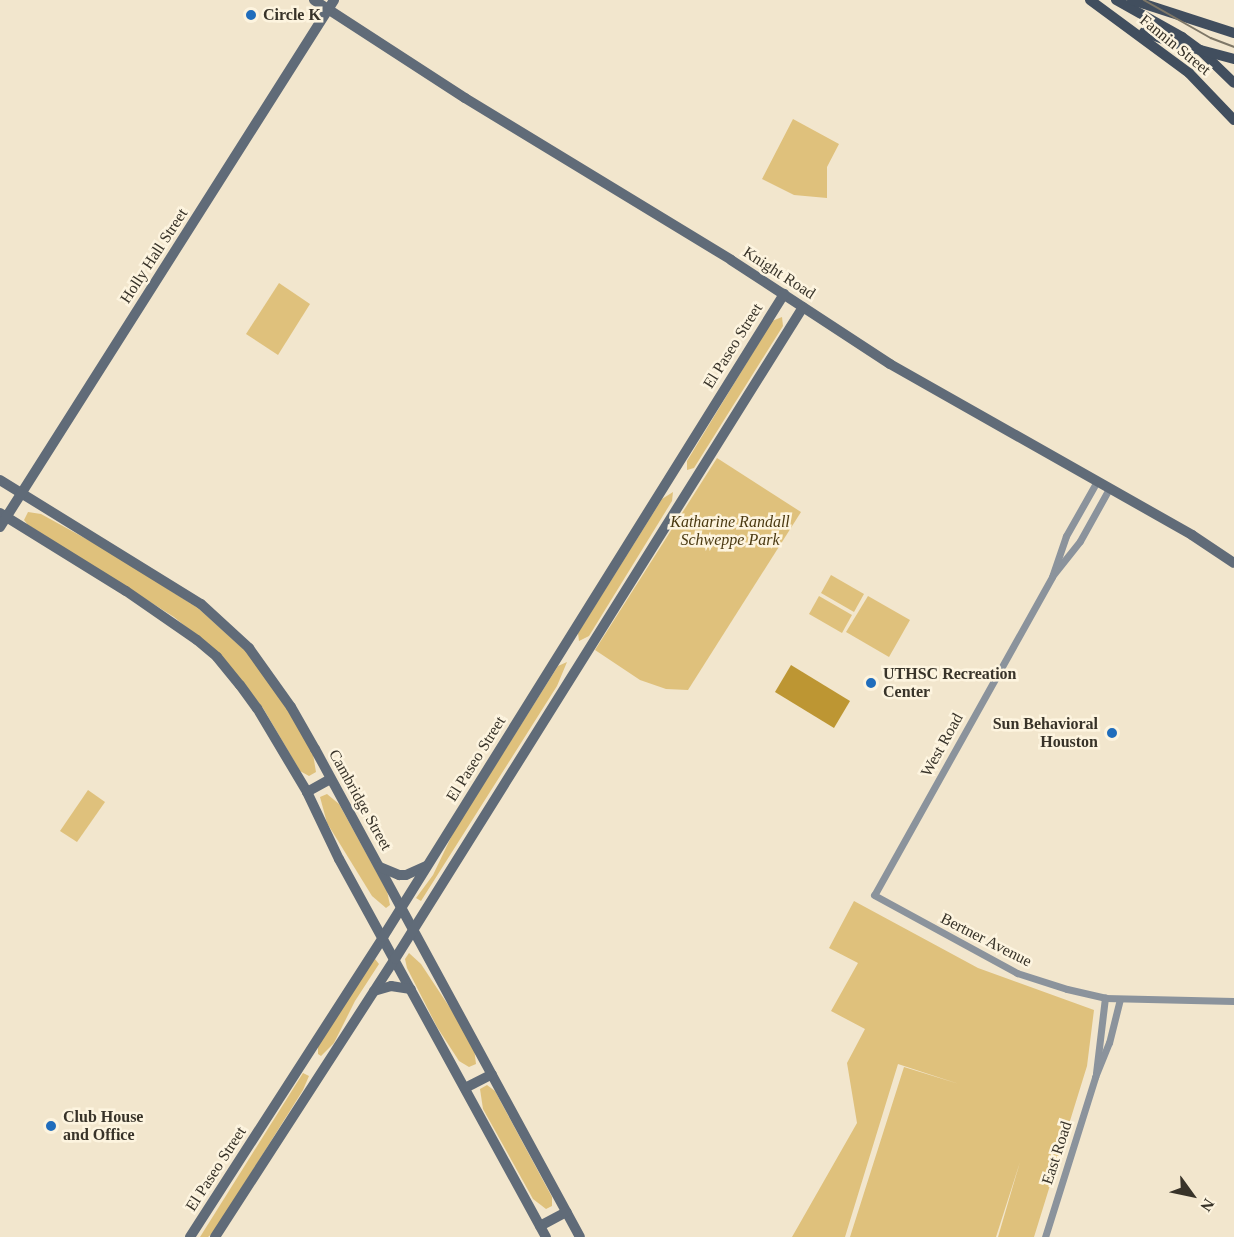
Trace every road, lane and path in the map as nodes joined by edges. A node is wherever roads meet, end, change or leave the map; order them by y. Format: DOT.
graph roads {
  1 [pos="314,0"];
  2 [pos="1090,0"];
  3 [pos="1116,0"];
  4 [pos="1132,0"];
  5 [pos="331,5"];
  6 [pos="1124,23"];
  7 [pos="1234,33"];
  8 [pos="1200,50"];
  9 [pos="1234,59"];
  10 [pos="1234,83"];
  11 [pos="1234,120"];
  12 [pos="784,294"];
  13 [pos="803,307"];
  14 [pos="668,478"];
  15 [pos="0,480"];
  16 [pos="1096,483"];
  17 [pos="1109,489"];
  18 [pos="687,490"];
  19 [pos="22,493"];
  20 [pos="3,515"];
  21 [pos="0,527"];
  22 [pos="1234,562"];
  23 [pos="1052,577"];
  24 [pos="566,643"];
  25 [pos="581,658"];
  26 [pos="330,778"];
  27 [pos="307,792"];
  28 [pos="430,861"];
  29 [pos="380,867"];
  30 [pos="874,895"];
  31 [pos="401,908"];
  32 [pos="413,930"];
  33 [pos="383,937"];
  34 [pos="395,959"];
  35 [pos="411,989"];
  36 [pos="374,991"];
  37 [pos="1105,998"];
  38 [pos="1120,999"];
  39 [pos="1234,1001"];
  40 [pos="305,1061"];
  41 [pos="322,1072"];
  42 [pos="492,1074"];
  43 [pos="1095,1077"];
  44 [pos="465,1088"];
  45 [pos="566,1212"];
  46 [pos="540,1227"];
  47 [pos="190,1237"];
  48 [pos="215,1237"];
  49 [pos="546,1237"];
  50 [pos="580,1237"];
  51 [pos="1044,1237"];
  1 -- 5 [label="street, Knight Road"];
  2 -- 6 [label="main road, Fannin Street"];
  3 -- 8 [label="main road, Fannin Street"];
  4 -- 7 [label="main road"];
  5 -- 12 [label="street, Knight Road"];
  5 -- 19 [label="street, Holly Hall Street"];
  6 -- 8 [label="main road"];
  6 -- 11 [label="main road, Fannin Street"];
  8 -- 9 [label="main road"];
  8 -- 10 [label="main road, Fannin Street"];
  12 -- 13 [label="street, Knight Road"];
  12 -- 14 [label="street, El Paseo Street"];
  13 -- 16 [label="street, Knight Road"];
  13 -- 18 [label="street"];
  14 -- 18 [label="street"];
  14 -- 24 [label="street, El Paseo Street"];
  15 -- 19 [label="street, Cambridge Street"];
  16 -- 17 [label="street, Knight Road"];
  16 -- 23 [label="street, West Road"];
  17 -- 22 [label="street, Knight Road"];
  17 -- 23 [label="street, West Road"];
  18 -- 25 [label="street"];
  19 -- 20 [label="street, Holly Hall Street"];
  19 -- 26 [label="street, Cambridge Street"];
  20 -- 21 [label="street, Holly Hall Street"];
  20 -- 27 [label="street"];
  23 -- 30 [label="street, West Road"];
  24 -- 25 [label="street"];
  24 -- 28 [label="street, El Paseo Street"];
  25 -- 32 [label="street"];
  26 -- 27 [label="street"];
  26 -- 29 [label="street, Cambridge Street"];
  27 -- 33 [label="street"];
  28 -- 29 [label="street"];
  28 -- 31 [label="street, El Paseo Street"];
  29 -- 31 [label="street, Cambridge Street"];
  30 -- 37 [label="street, Bertner Avenue"];
  31 -- 32 [label="street, Cambridge Street"];
  31 -- 33 [label="street, El Paseo Street"];
  32 -- 34 [label="street"];
  32 -- 42 [label="street, Cambridge Street"];
  33 -- 34 [label="street"];
  33 -- 40 [label="street, El Paseo Street"];
  34 -- 35 [label="street"];
  34 -- 36 [label="street"];
  35 -- 36 [label="street"];
  35 -- 44 [label="street"];
  36 -- 41 [label="street"];
  37 -- 38 [label="street, Bertner Avenue"];
  37 -- 43 [label="street, East Road"];
  38 -- 39 [label="street, Bertner Avenue"];
  38 -- 43 [label="street, East Road"];
  40 -- 41 [label="street"];
  40 -- 47 [label="street, El Paseo Street"];
  41 -- 48 [label="street"];
  42 -- 44 [label="street"];
  42 -- 45 [label="street, Cambridge Street"];
  43 -- 51 [label="street, East Road"];
  44 -- 46 [label="street"];
  45 -- 46 [label="street"];
  45 -- 50 [label="street, Cambridge Street"];
  46 -- 49 [label="street"];
}
